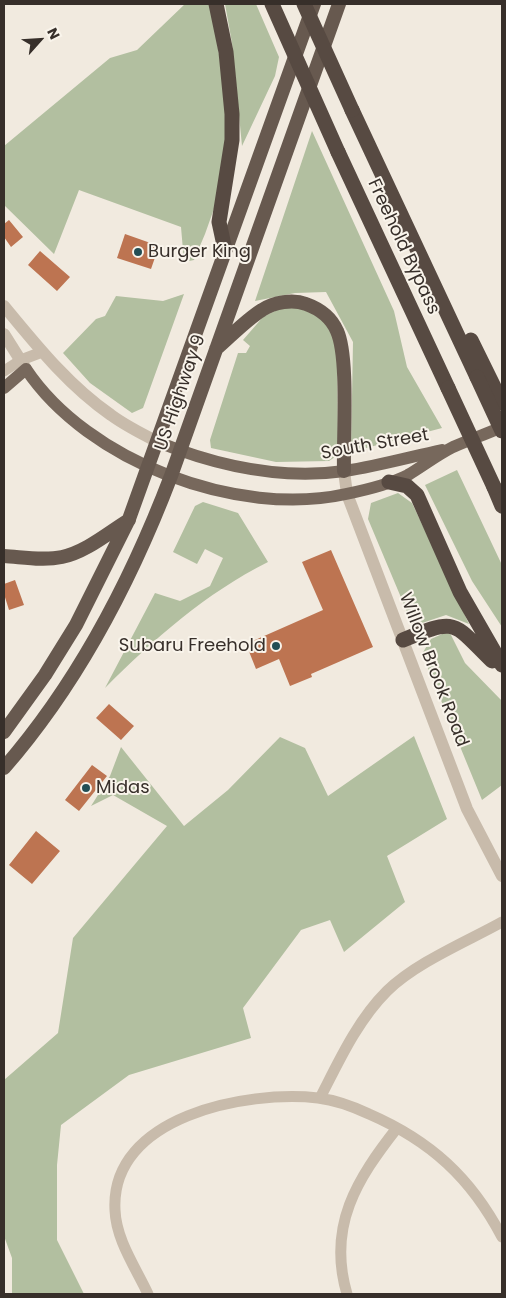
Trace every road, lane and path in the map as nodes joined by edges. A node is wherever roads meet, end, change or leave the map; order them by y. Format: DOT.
graph roads {
  1 [pos="216,4"];
  2 [pos="272,4"];
  3 [pos="304,4"];
  4 [pos="314,4"];
  5 [pos="339,4"];
  6 [pos="225,250"];
  7 [pos="4,306"];
  8 [pos="4,334"];
  9 [pos="216,350"];
  10 [pos="42,352"];
  11 [pos="24,365"];
  12 [pos="4,371"];
  13 [pos="482,374"];
  14 [pos="4,388"];
  15 [pos="502,403"];
  16 [pos="502,427"];
  17 [pos="502,431"];
  18 [pos="158,442"];
  19 [pos="452,448"];
  20 [pos="180,451"];
  21 [pos="149,467"];
  22 [pos="344,471"];
  23 [pos="171,476"];
  24 [pos="390,482"];
  25 [pos="347,494"];
  26 [pos="502,506"];
  27 [pos="129,519"];
  28 [pos="4,556"];
  29 [pos="402,640"];
  30 [pos="502,665"];
  31 [pos="502,671"];
  32 [pos="4,732"];
  33 [pos="4,768"];
  34 [pos="502,876"];
  35 [pos="502,922"];
  36 [pos="320,1098"];
  37 [pos="397,1128"];
  38 [pos="502,1237"];
  39 [pos="148,1294"];
  40 [pos="347,1294"];
  1 -- 6 [label="highway"];
  2 -- 26 [label="highway, Freehold Bypass, bridge"];
  3 -- 13 [label="highway, Freehold Bypass, bridge"];
  4 -- 6 [label="highway, US Highway 9"];
  5 -- 9 [label="highway, US Highway 9"];
  6 -- 18 [label="highway, US Highway 9"];
  7 -- 10 [label="street"];
  8 -- 11 [label="street"];
  9 -- 20 [label="highway, US Highway 9"];
  9 -- 22 [label="highway"];
  10 -- 11 [label="street"];
  10 -- 18 [label="street"];
  11 -- 12 [label="street"];
  11 -- 14 [label="main road"];
  11 -- 21 [label="main road, South Street"];
  13 -- 15 [label="highway"];
  13 -- 17 [label="highway, Freehold Bypass, bridge"];
  16 -- 19 [label="main road, South Street"];
  18 -- 20 [label="main road, South Street"];
  18 -- 21 [label="highway, US Highway 9"];
  19 -- 22 [label="main road, South Street"];
  19 -- 24 [label="main road, South Street"];
  20 -- 22 [label="main road, South Street"];
  20 -- 23 [label="highway, US Highway 9"];
  21 -- 23 [label="main road, South Street"];
  21 -- 27 [label="highway, US Highway 9"];
  22 -- 25 [label="street, Willow Brook Road"];
  23 -- 25 [label="main road, South Street"];
  23 -- 33 [label="highway, US Highway 9"];
  24 -- 25 [label="main road, South Street"];
  24 -- 30 [label="highway"];
  25 -- 29 [label="street, Willow Brook Road"];
  27 -- 28 [label="highway"];
  27 -- 32 [label="highway, US Highway 9"];
  29 -- 31 [label="highway"];
  29 -- 34 [label="street, Willow Brook Road"];
  35 -- 36 [label="street"];
  36 -- 37 [label="street"];
  36 -- 39 [label="street"];
  37 -- 38 [label="street"];
  37 -- 40 [label="street"];
}
